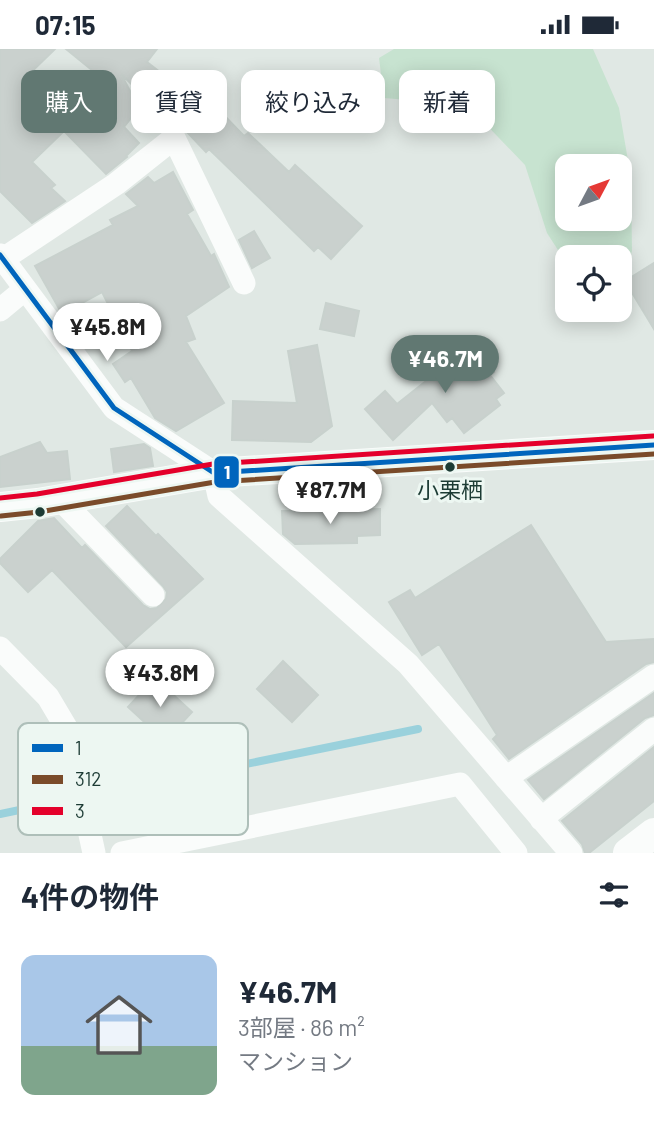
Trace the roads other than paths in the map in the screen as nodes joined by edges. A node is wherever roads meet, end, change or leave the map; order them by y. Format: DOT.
graph roads {
  1 [pos="1,257"];
  2 [pos="244,283"];
  3 [pos="24,290"];
  4 [pos="0,310"];
  5 [pos="654,446"];
  6 [pos="214,473"];
  7 [pos="60,499"];
  8 [pos="0,507"];
  9 [pos="153,595"];
  10 [pos="0,648"];
  11 [pos="654,676"];
  12 [pos="63,723"];
  13 [pos="654,729"];
  14 [pos="506,778"];
  15 [pos="541,819"];
  16 [pos="248,827"];
  17 [pos="654,833"];
  18 [pos="90,835"];
  19 [pos="210,835"];
  20 [pos="94,853"];
  21 [pos="122,853"];
  22 [pos="516,853"];
  23 [pos="571,853"];
  24 [pos="628,853"];
  1 -- 2 [label="street"];
  1 -- 3 [label="street"];
  3 -- 4 [label="street"];
  3 -- 6 [label="street"];
  5 -- 6 [label="street"];
  6 -- 7 [label="street"];
  6 -- 14 [label="street"];
  7 -- 8 [label="street"];
  7 -- 9 [label="street"];
  10 -- 12 [label="street"];
  11 -- 14 [label="street"];
  13 -- 15 [label="street"];
  14 -- 15 [label="street"];
  15 -- 23 [label="street"];
  16 -- 22 [label="street"];
  17 -- 24 [label="street"];
  18 -- 20 [label="street"];
  19 -- 21 [label="street"];
}
